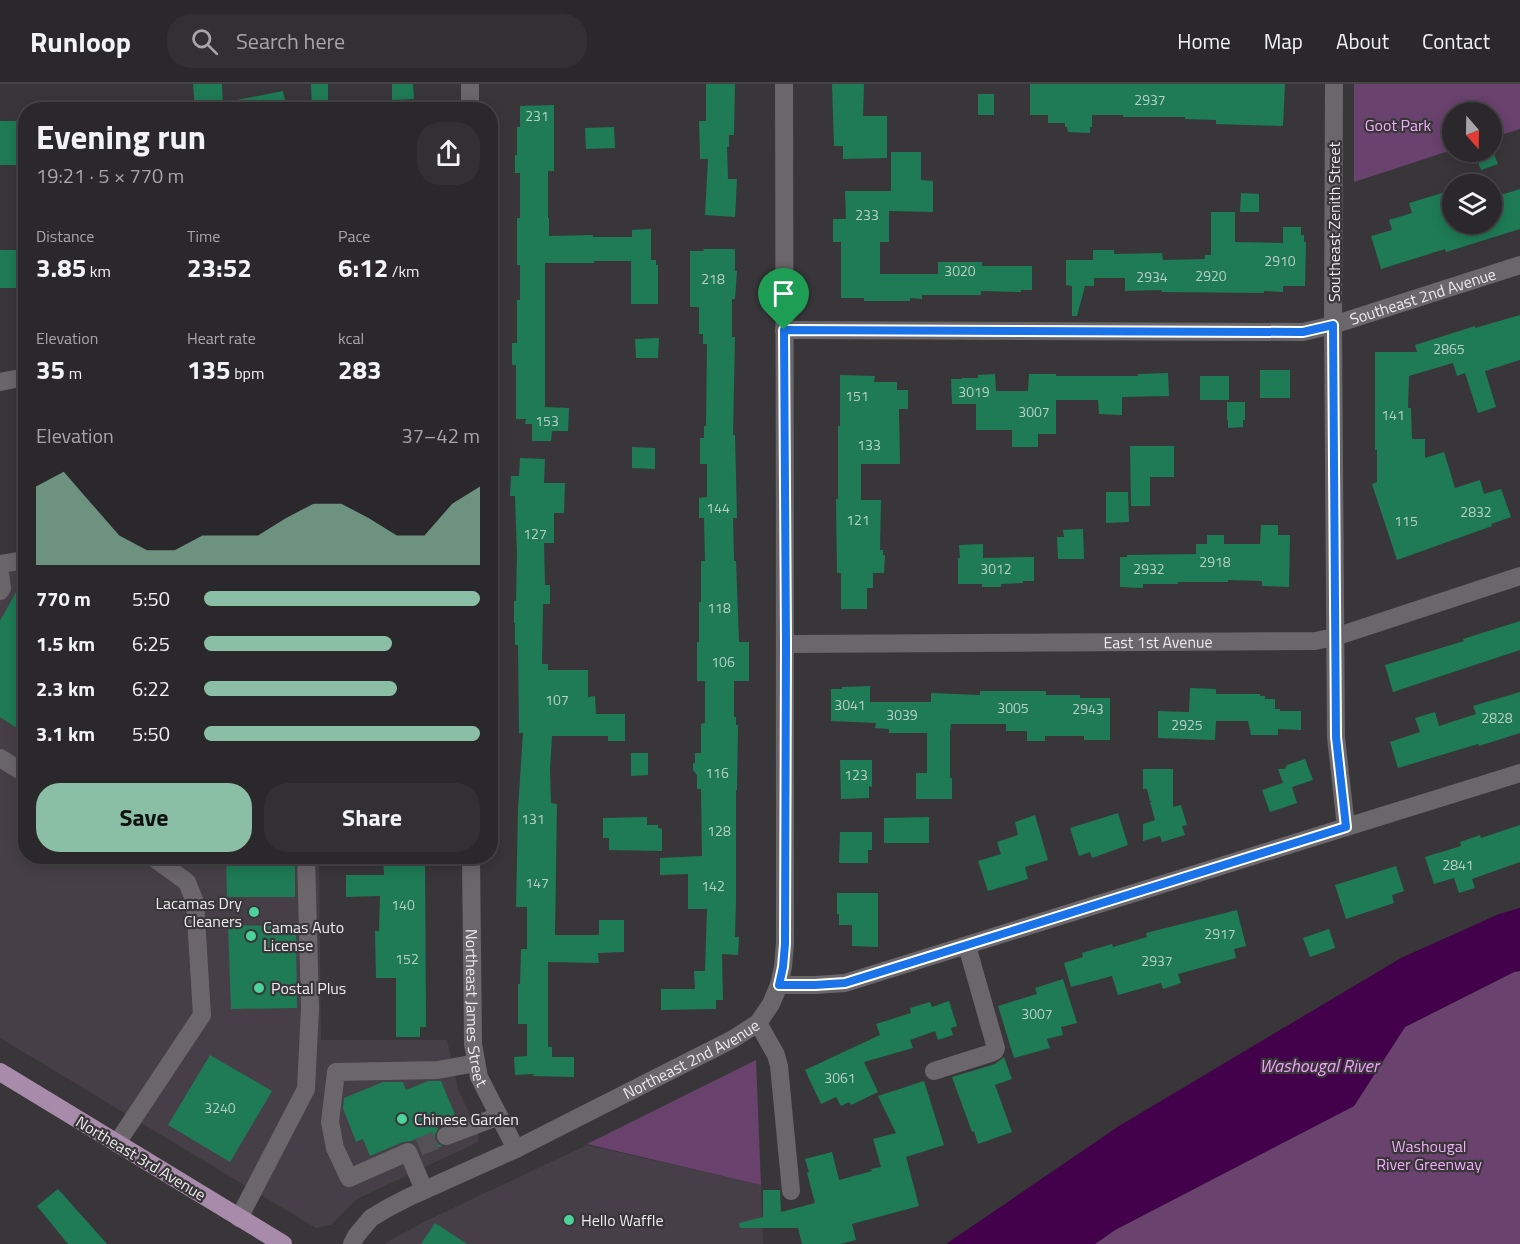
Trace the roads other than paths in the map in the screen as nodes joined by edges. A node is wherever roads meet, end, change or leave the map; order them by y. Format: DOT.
graph roads {
  1 [pos="470,84"];
  2 [pos="784,84"];
  3 [pos="1334,84"];
  4 [pos="470,102"];
  5 [pos="1520,265"];
  6 [pos="1333,325"];
  7 [pos="784,330"];
  8 [pos="18,379"];
  9 [pos="0,382"];
  10 [pos="18,561"];
  11 [pos="0,564"];
  12 [pos="0,574"];
  13 [pos="1520,576"];
  14 [pos="0,591"];
  15 [pos="1335,637"];
  16 [pos="786,644"];
  17 [pos="0,758"];
  18 [pos="18,769"];
  19 [pos="1520,773"];
  20 [pos="1346,827"];
  21 [pos="162,864"];
  22 [pos="306,864"];
  23 [pos="471,864"];
  24 [pos="967,946"];
  25 [pos="779,985"];
  26 [pos="758,1023"];
  27 [pos="476,1063"];
  28 [pos="934,1071"];
  29 [pos="0,1072"];
  30 [pos="499,1116"];
  31 [pos="446,1136"];
  32 [pos="117,1143"];
  33 [pos="516,1149"];
  34 [pos="424,1190"];
  35 [pos="791,1191"];
  36 [pos="239,1218"];
  37 [pos="283,1244"];
  38 [pos="352,1244"];
  1 -- 4 [label="street"];
  2 -- 7 [label="street, Northeast 2nd Avenue"];
  3 -- 6 [label="street, Southeast Zenith Street"];
  5 -- 6 [label="street, Southeast 2nd Avenue"];
  6 -- 7 [label="street, Southeast 2nd Avenue"];
  6 -- 15 [label="street, Southeast Zenith Street"];
  7 -- 16 [label="street, Northeast 2nd Avenue"];
  8 -- 9 [label="street"];
  10 -- 11 [label="street"];
  12 -- 14 [label="street"];
  13 -- 15 [label="street, East 1st Avenue"];
  15 -- 16 [label="street, East 1st Avenue"];
  15 -- 20 [label="street, Southeast Zenith Street"];
  16 -- 25 [label="street, Northeast 2nd Avenue"];
  17 -- 18 [label="street"];
  19 -- 20 [label="street"];
  20 -- 24 [label="street"];
  21 -- 32 [label="street"];
  22 -- 36 [label="street"];
  23 -- 27 [label="street, Northeast James Street"];
  24 -- 25 [label="street"];
  24 -- 28 [label="street"];
  25 -- 26 [label="street, Northeast 2nd Avenue"];
  26 -- 33 [label="street, Northeast 2nd Avenue"];
  26 -- 35 [label="street"];
  27 -- 30 [label="street, Northeast James Street"];
  27 -- 34 [label="street"];
  29 -- 32 [label="main road, Northeast 3rd Avenue"];
  30 -- 31 [label="street"];
  30 -- 33 [label="street, Northeast James Street"];
  32 -- 36 [label="main road, Northeast 3rd Avenue"];
  33 -- 34 [label="street, Northeast 2nd Avenue"];
  34 -- 38 [label="street, Northeast 2nd Avenue"];
  36 -- 37 [label="main road, Northeast 3rd Avenue"];
}
